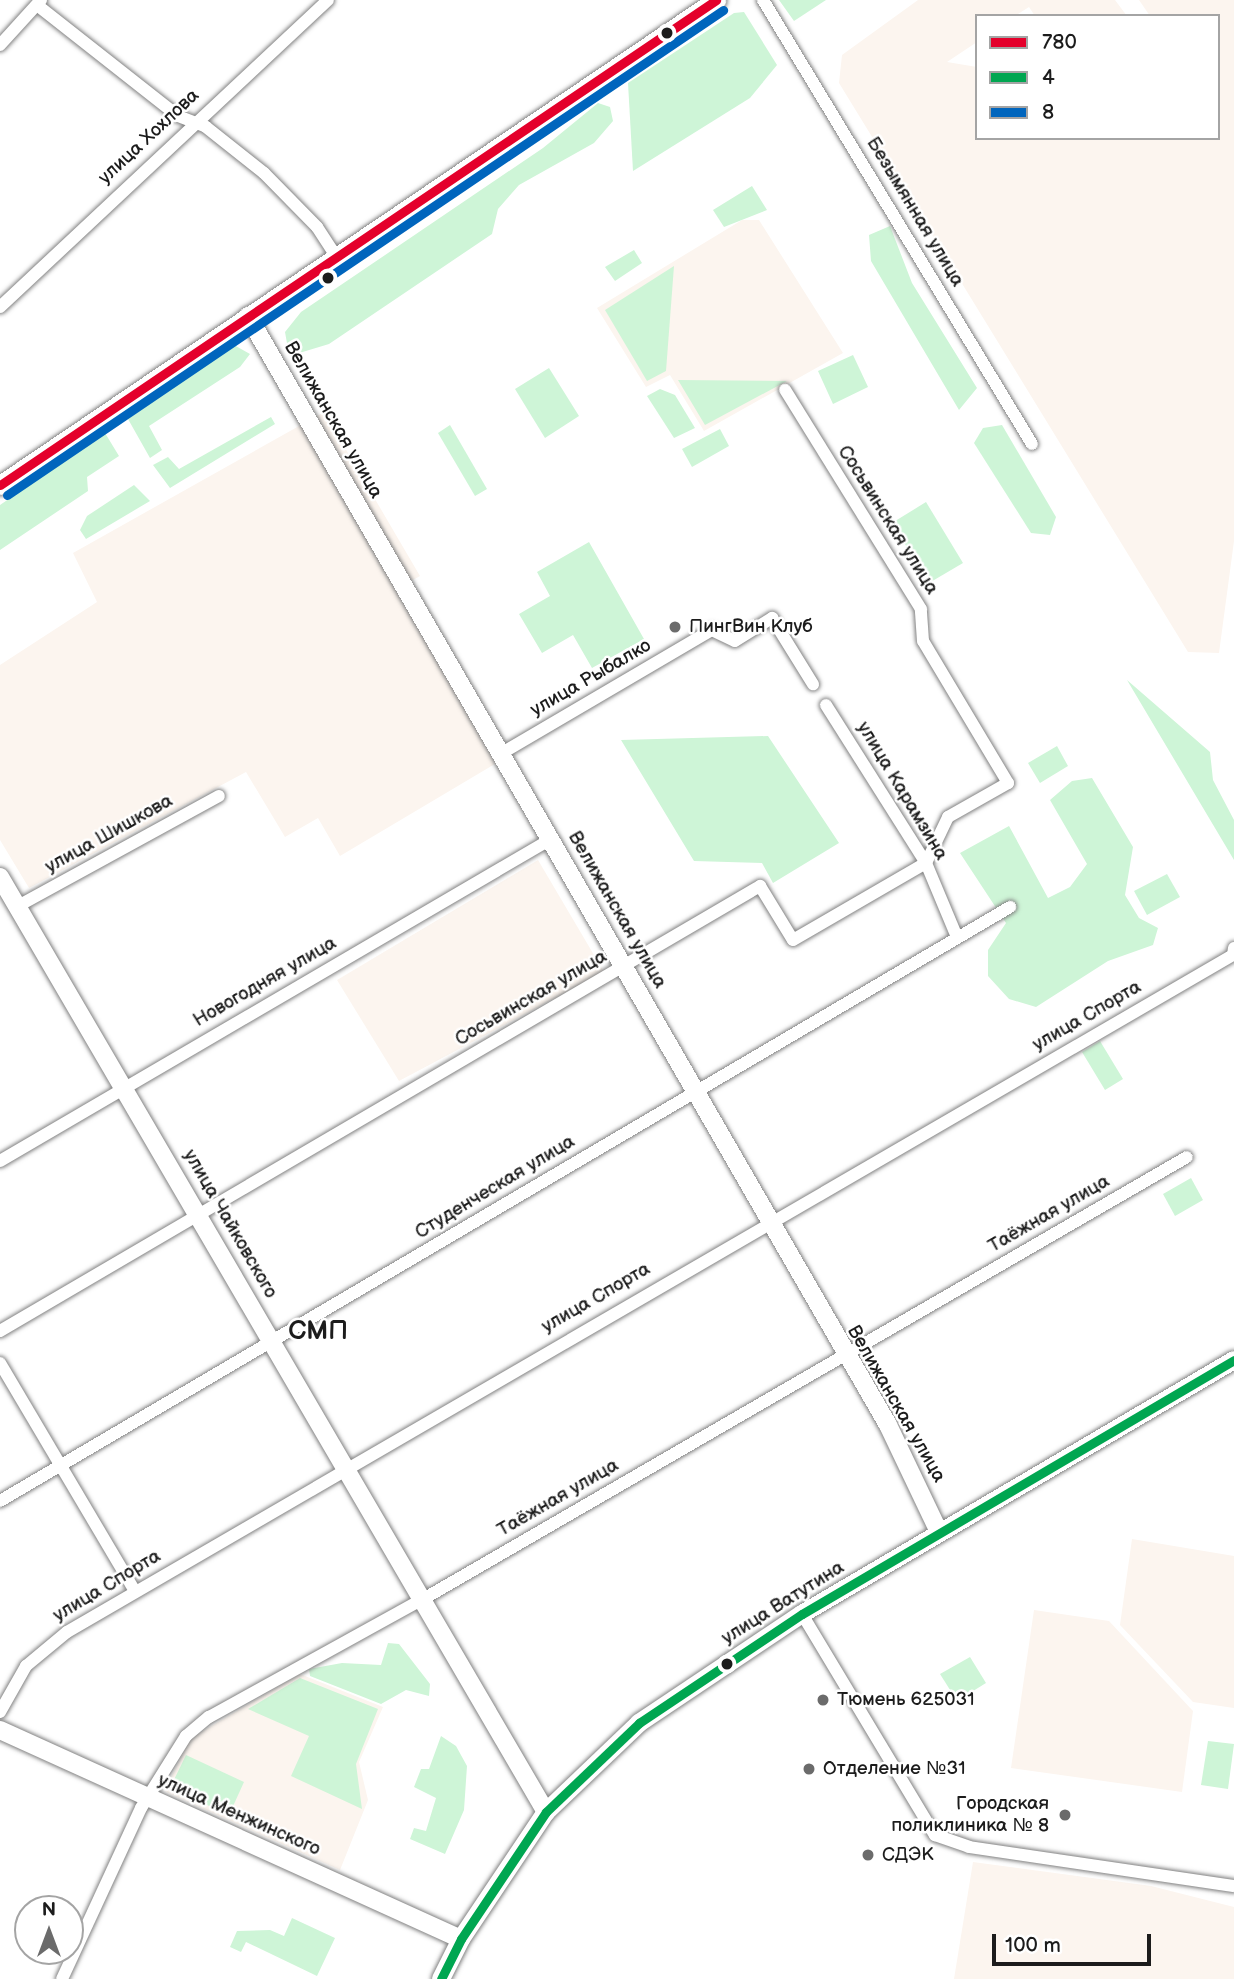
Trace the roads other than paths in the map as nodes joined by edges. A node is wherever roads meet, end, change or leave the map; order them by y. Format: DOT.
graph roads {
  1 [pos="328,0"];
  2 [pos="716,0"];
  3 [pos="763,0"];
  4 [pos="39,3"];
  5 [pos="0,46"];
  6 [pos="194,121"];
  7 [pos="336,256"];
  8 [pos="0,307"];
  9 [pos="248,316"];
  10 [pos="785,390"];
  11 [pos="1032,444"];
  12 [pos="0,485"];
  13 [pos="813,684"];
  14 [pos="827,705"];
  15 [pos="502,752"];
  16 [pos="219,796"];
  17 [pos="551,839"];
  18 [pos="926,863"];
  19 [pos="0,877"];
  20 [pos="18,906"];
  21 [pos="1010,907"];
  22 [pos="957,937"];
  23 [pos="1234,948"];
  24 [pos="625,965"];
  25 [pos="125,1087"];
  26 [pos="697,1090"];
  27 [pos="1187,1157"];
  28 [pos="0,1161"];
  29 [pos="200,1213"];
  30 [pos="768,1220"];
  31 [pos="0,1331"];
  32 [pos="274,1341"];
  33 [pos="844,1355"];
  34 [pos="1234,1360"];
  35 [pos="0,1363"];
  36 [pos="348,1465"];
  37 [pos="60,1467"];
  38 [pos="0,1501"];
  39 [pos="939,1532"];
  40 [pos="135,1591"];
  41 [pos="425,1598"];
  42 [pos="802,1614"];
  43 [pos="0,1712"];
  44 [pos="0,1730"];
  45 [pos="149,1797"];
  46 [pos="546,1812"];
  47 [pos="1234,1886"];
  48 [pos="461,1938"];
  49 [pos="62,1979"];
  50 [pos="441,1979"];
  1 -- 6 [label="street, улица Хохлова"];
  2 -- 7 [label="main road"];
  3 -- 11 [label="street, Безымянная улица"];
  4 -- 5 [label="street"];
  4 -- 6 [label="street"];
  6 -- 7 [label="street"];
  6 -- 8 [label="street, улица Хохлова"];
  7 -- 9 [label="main road"];
  9 -- 12 [label="main road"];
  9 -- 15 [label="street, Велижанская улица"];
  10 -- 18 [label="street, Сосьвинская улица"];
  13 -- 15 [label="street, улица Рыбалко"];
  14 -- 18 [label="street, улица Карамзина"];
  15 -- 17 [label="street, Велижанская улица"];
  16 -- 20 [label="street, улица Шишкова"];
  17 -- 24 [label="street, Велижанская улица"];
  17 -- 25 [label="street, Новогодняя улица"];
  18 -- 22 [label="street, улица Карамзина"];
  18 -- 24 [label="street, Сосьвинская улица"];
  19 -- 20 [label="street, улица Чайковского"];
  20 -- 25 [label="street, улица Чайковского"];
  21 -- 22 [label="street, Студенческая улица"];
  22 -- 26 [label="street, Студенческая улица"];
  23 -- 30 [label="street, улица Спорта"];
  24 -- 26 [label="street, Велижанская улица"];
  24 -- 29 [label="street, Сосьвинская улица"];
  25 -- 28 [label="street, Новогодняя улица"];
  25 -- 29 [label="street, улица Чайковского"];
  26 -- 30 [label="street, Велижанская улица"];
  26 -- 32 [label="street, Студенческая улица"];
  27 -- 33 [label="street, Таёжная улица"];
  29 -- 31 [label="street, Сосьвинская улица"];
  29 -- 32 [label="street, улица Чайковского"];
  30 -- 33 [label="street, Велижанская улица"];
  30 -- 36 [label="street, улица Спорта"];
  32 -- 36 [label="street, улица Чайковского"];
  32 -- 37 [label="street, Студенческая улица"];
  33 -- 39 [label="street, Велижанская улица"];
  33 -- 41 [label="street, Таёжная улица"];
  34 -- 39 [label="street, улица Ватутина"];
  35 -- 37 [label="street"];
  36 -- 40 [label="street, улица Спорта"];
  36 -- 41 [label="street, улица Чайковского"];
  37 -- 38 [label="street, Студенческая улица"];
  37 -- 40 [label="street"];
  39 -- 42 [label="street, улица Ватутина"];
  40 -- 43 [label="street, улица Спорта"];
  41 -- 45 [label="street, Таёжная улица"];
  41 -- 46 [label="street, улица Чайковского"];
  42 -- 46 [label="street, улица Ватутина"];
  42 -- 47 [label="street"];
  44 -- 45 [label="street, улица Менжинского"];
  45 -- 48 [label="street, улица Менжинского"];
  45 -- 49 [label="street, Таёжная улица"];
  46 -- 48 [label="street, улица Ватутина"];
  48 -- 50 [label="street, улица Ватутина"];
}
